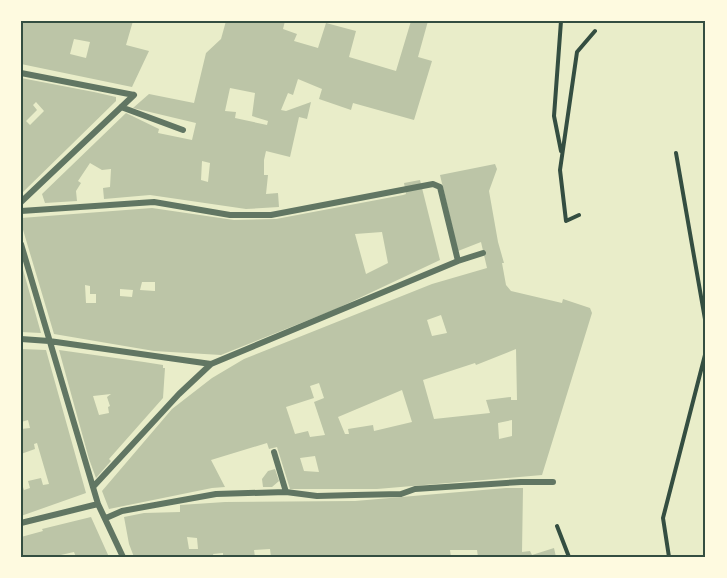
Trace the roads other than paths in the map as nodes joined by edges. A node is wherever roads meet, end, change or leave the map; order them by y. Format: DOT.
graph roads {
  1 [pos="21,73"];
  2 [pos="121,107"];
  3 [pos="183,130"];
  4 [pos="21,202"];
  5 [pos="21,211"];
  6 [pos="21,244"];
  7 [pos="483,254"];
  8 [pos="458,261"];
  9 [pos="21,339"];
  10 [pos="49,340"];
  11 [pos="211,364"];
  12 [pos="274,452"];
  13 [pos="553,482"];
  14 [pos="93,487"];
  15 [pos="286,492"];
  16 [pos="98,504"];
  17 [pos="106,518"];
  18 [pos="21,524"];
  19 [pos="123,557"];
  1 -- 2 [label="street"];
  2 -- 3 [label="street"];
  2 -- 4 [label="street"];
  5 -- 8 [label="street"];
  6 -- 10 [label="street"];
  7 -- 8 [label="street"];
  8 -- 11 [label="street"];
  9 -- 10 [label="street"];
  10 -- 11 [label="street"];
  10 -- 14 [label="street"];
  11 -- 14 [label="street"];
  12 -- 15 [label="street"];
  13 -- 15 [label="street"];
  14 -- 16 [label="street"];
  15 -- 17 [label="street"];
  16 -- 17 [label="street"];
  16 -- 18 [label="street"];
  17 -- 19 [label="street"];
}
